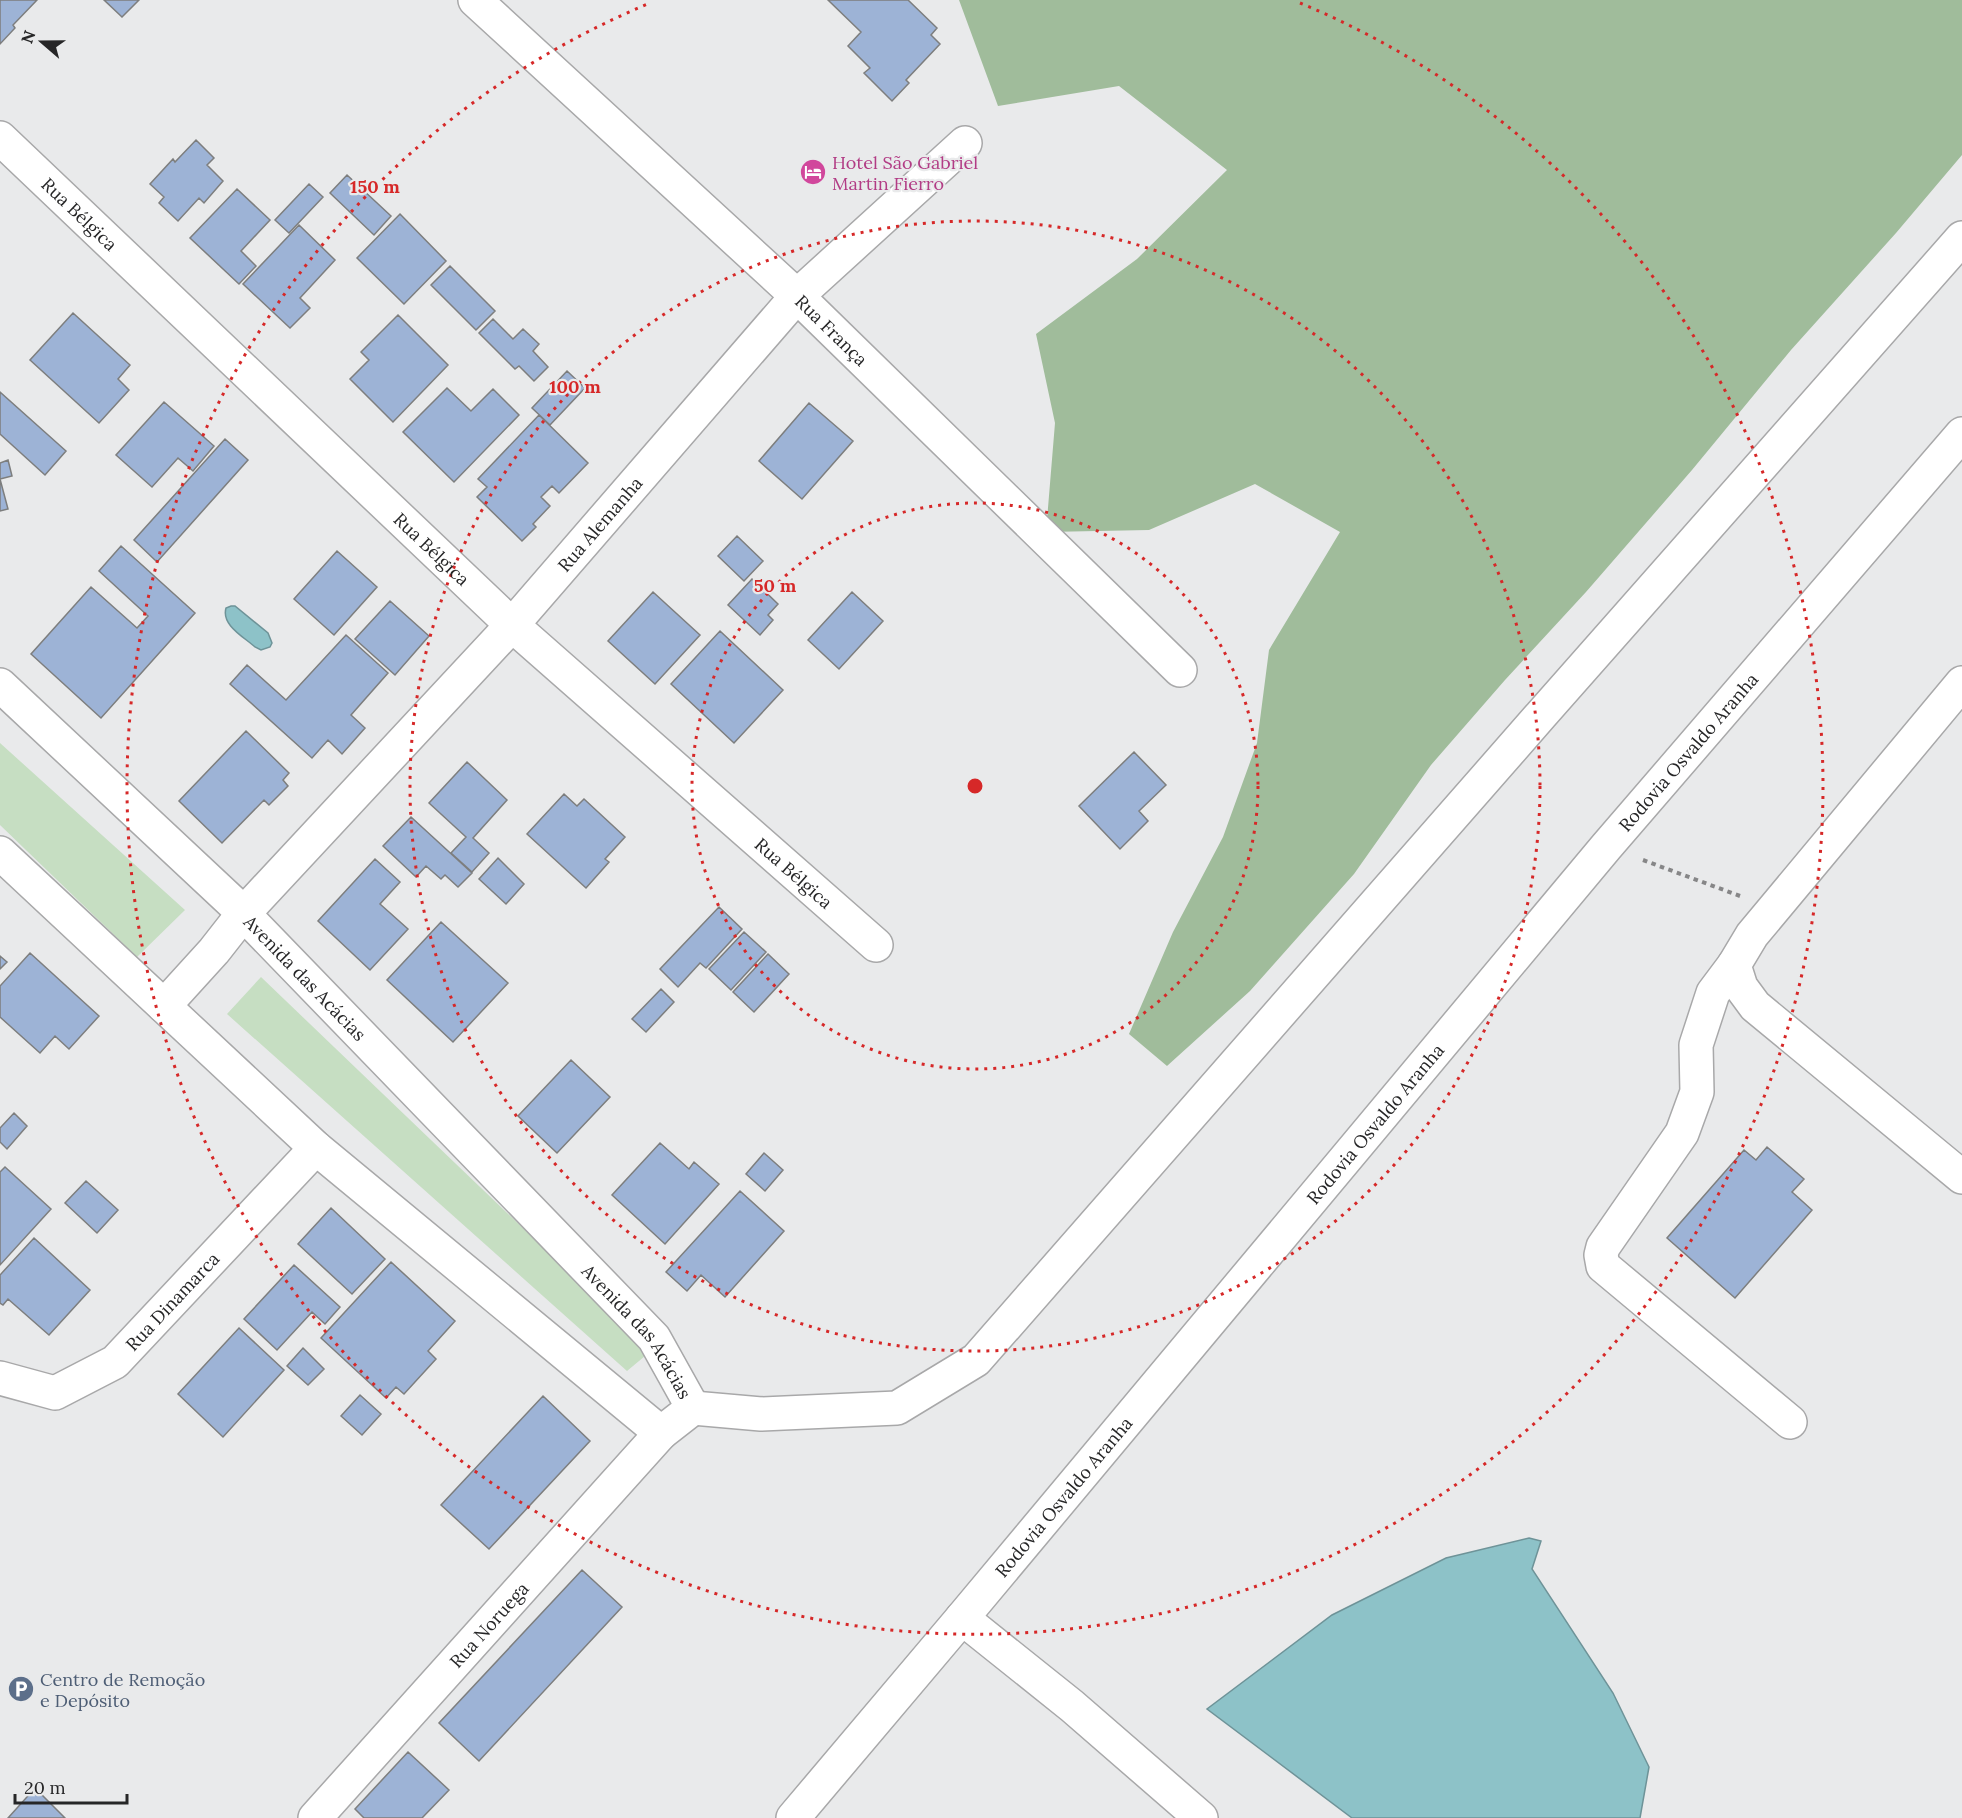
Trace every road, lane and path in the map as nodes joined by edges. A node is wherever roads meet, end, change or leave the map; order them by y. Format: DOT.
graph roads {
  1 [pos="475,0"];
  2 [pos="0,138"];
  3 [pos="965,143"];
  4 [pos="1962,238"];
  5 [pos="797,296"];
  6 [pos="1962,434"];
  7 [pos="512,625"];
  8 [pos="1180,670"];
  9 [pos="1962,683"];
  10 [pos="0,685"];
  11 [pos="1606,847"];
  12 [pos="0,853"];
  13 [pos="243,914"];
  14 [pos="1752,935"];
  15 [pos="876,945"];
  16 [pos="1734,965"];
  17 [pos="164,1006"];
  18 [pos="316,1148"];
  19 [pos="1962,1177"];
  20 [pos="0,1378"];
  21 [pos="693,1408"];
  22 [pos="1790,1422"];
  23 [pos="661,1433"];
  24 [pos="962,1618"];
  25 [pos="315,1818"];
  26 [pos="793,1818"];
  27 [pos="1202,1818"];
  1 -- 5 [label="main road, Rua França"];
  2 -- 7 [label="main road, Rua Bélgica"];
  3 -- 5 [label="main road, Rua Alemanha"];
  4 -- 21 [label="main road"];
  5 -- 7 [label="main road, Rua Alemanha"];
  5 -- 8 [label="main road, Rua França"];
  6 -- 11 [label="main road, Rodovia Osvaldo Aranha"];
  7 -- 13 [label="main road, Rua Alemanha"];
  7 -- 15 [label="main road, Rua Bélgica"];
  9 -- 14 [label="main road"];
  10 -- 13 [label="main road, Avenida das Acácias"];
  11 -- 14 [label="path"];
  11 -- 24 [label="main road, Rodovia Osvaldo Aranha"];
  12 -- 17 [label="main road"];
  13 -- 17 [label="main road, Rua Alemanha"];
  13 -- 21 [label="main road, Avenida das Acácias"];
  14 -- 16 [label="main road"];
  16 -- 19 [label="main road"];
  16 -- 22 [label="main road"];
  17 -- 18 [label="main road"];
  18 -- 20 [label="main road, Rua Dinamarca"];
  18 -- 23 [label="main road"];
  21 -- 23 [label="main road, Avenida das Acácias"];
  23 -- 25 [label="main road, Rua Noruega"];
  24 -- 26 [label="main road, Rodovia Osvaldo Aranha"];
  24 -- 27 [label="main road"];
}
